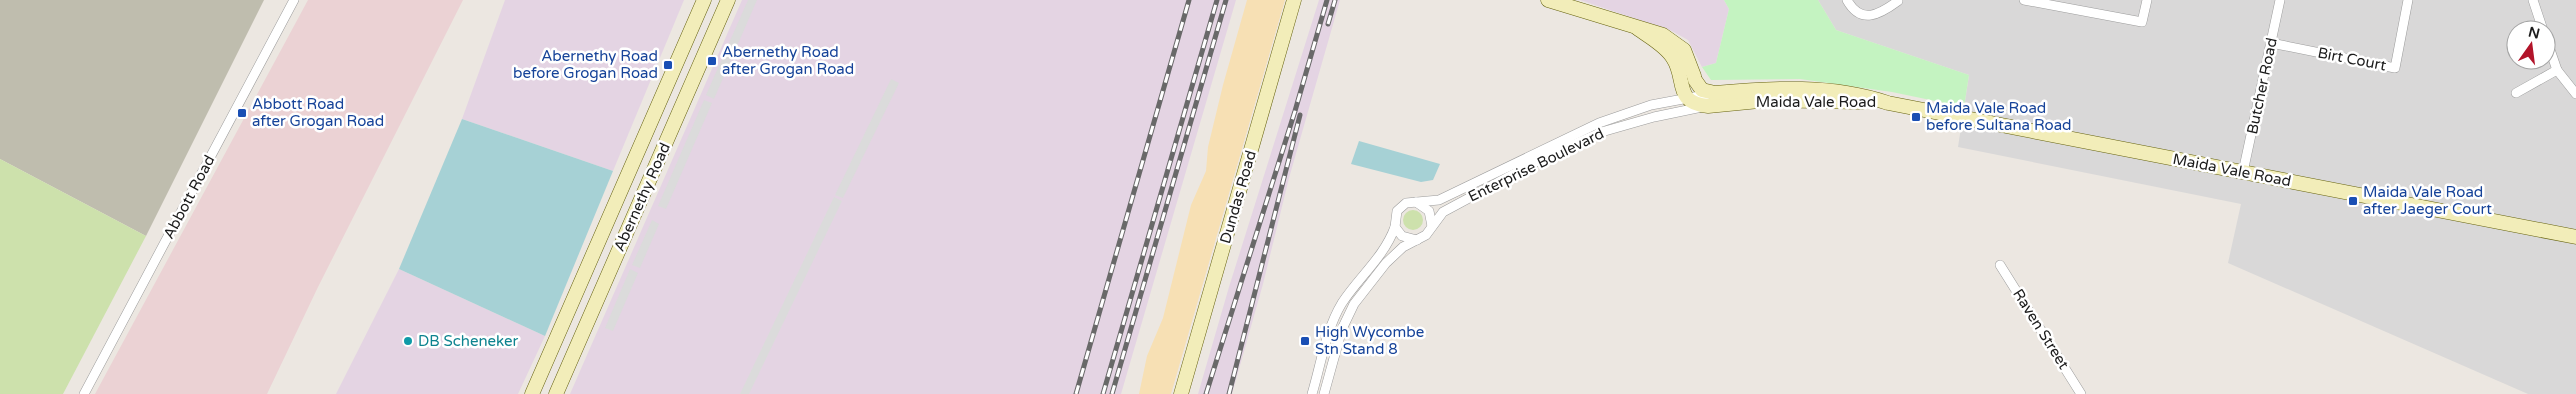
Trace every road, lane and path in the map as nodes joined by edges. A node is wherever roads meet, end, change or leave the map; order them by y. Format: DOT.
graph roads {
  1 [pos="294,0"];
  2 [pos="704,0"];
  3 [pos="728,0"];
  4 [pos="1294,0"];
  5 [pos="1548,0"];
  6 [pos="1847,0"];
  7 [pos="2024,0"];
  8 [pos="2147,0"];
  9 [pos="2280,0"];
  10 [pos="2408,0"];
  11 [pos="2533,0"];
  12 [pos="1898,1"];
  13 [pos="2540,20"];
  14 [pos="1637,28"];
  15 [pos="2271,43"];
  16 [pos="2556,67"];
  17 [pos="2557,70"];
  18 [pos="1695,78"];
  19 [pos="1680,79"];
  20 [pos="1715,93"];
  21 [pos="2516,93"];
  22 [pos="2576,94"];
  23 [pos="1671,101"];
  24 [pos="1689,102"];
  25 [pos="1888,103"];
  26 [pos="2243,172"];
  27 [pos="1416,202"];
  28 [pos="1432,226"];
  29 [pos="1395,227"];
  30 [pos="2576,236"];
  31 [pos="1417,240"];
  32 [pos="2000,265"];
  33 [pos="84,394"];
  34 [pos="532,394"];
  35 [pos="556,394"];
  36 [pos="1181,394"];
  37 [pos="1312,394"];
  38 [pos="1324,394"];
  39 [pos="2081,394"];
  1 -- 33 [label="street, Abbott Road"];
  2 -- 34 [label="main road, Abernethy Road"];
  3 -- 35 [label="main road, Abernethy Road"];
  4 -- 36 [label="main road, Dundas Road"];
  5 -- 14 [label="main road"];
  6 -- 12 [label="street"];
  7 -- 8 [label="street"];
  9 -- 15 [label="street, Butcher Road"];
  10 -- 15 [label="street, Birt Court"];
  11 -- 13 [label="street"];
  14 -- 18 [label="main road"];
  14 -- 19 [label="main road"];
  15 -- 26 [label="street, Butcher Road"];
  16 -- 17 [label="street"];
  17 -- 21 [label="street"];
  17 -- 22 [label="street"];
  18 -- 20 [label="main road"];
  18 -- 24 [label="street"];
  19 -- 23 [label="street"];
  19 -- 24 [label="main road"];
  20 -- 24 [label="street, Maida Vale Road"];
  20 -- 25 [label="main road, Maida Vale Road"];
  23 -- 24 [label="street, Enterprise Boulevard"];
  23 -- 27 [label="street, Enterprise Boulevard"];
  24 -- 25 [label="main road, Maida Vale Road"];
  24 -- 28 [label="street, Enterprise Boulevard"];
  25 -- 26 [label="main road, Maida Vale Road"];
  26 -- 30 [label="main road, Maida Vale Road"];
  27 -- 28 [label="street"];
  27 -- 29 [label="street, Enterprise Boulevard"];
  28 -- 31 [label="street, Enterprise Boulevard"];
  29 -- 31 [label="street"];
  29 -- 37 [label="street, Enterprise Boulevard"];
  31 -- 38 [label="street, Enterprise Boulevard"];
  32 -- 39 [label="street, Raven Street"];
}
